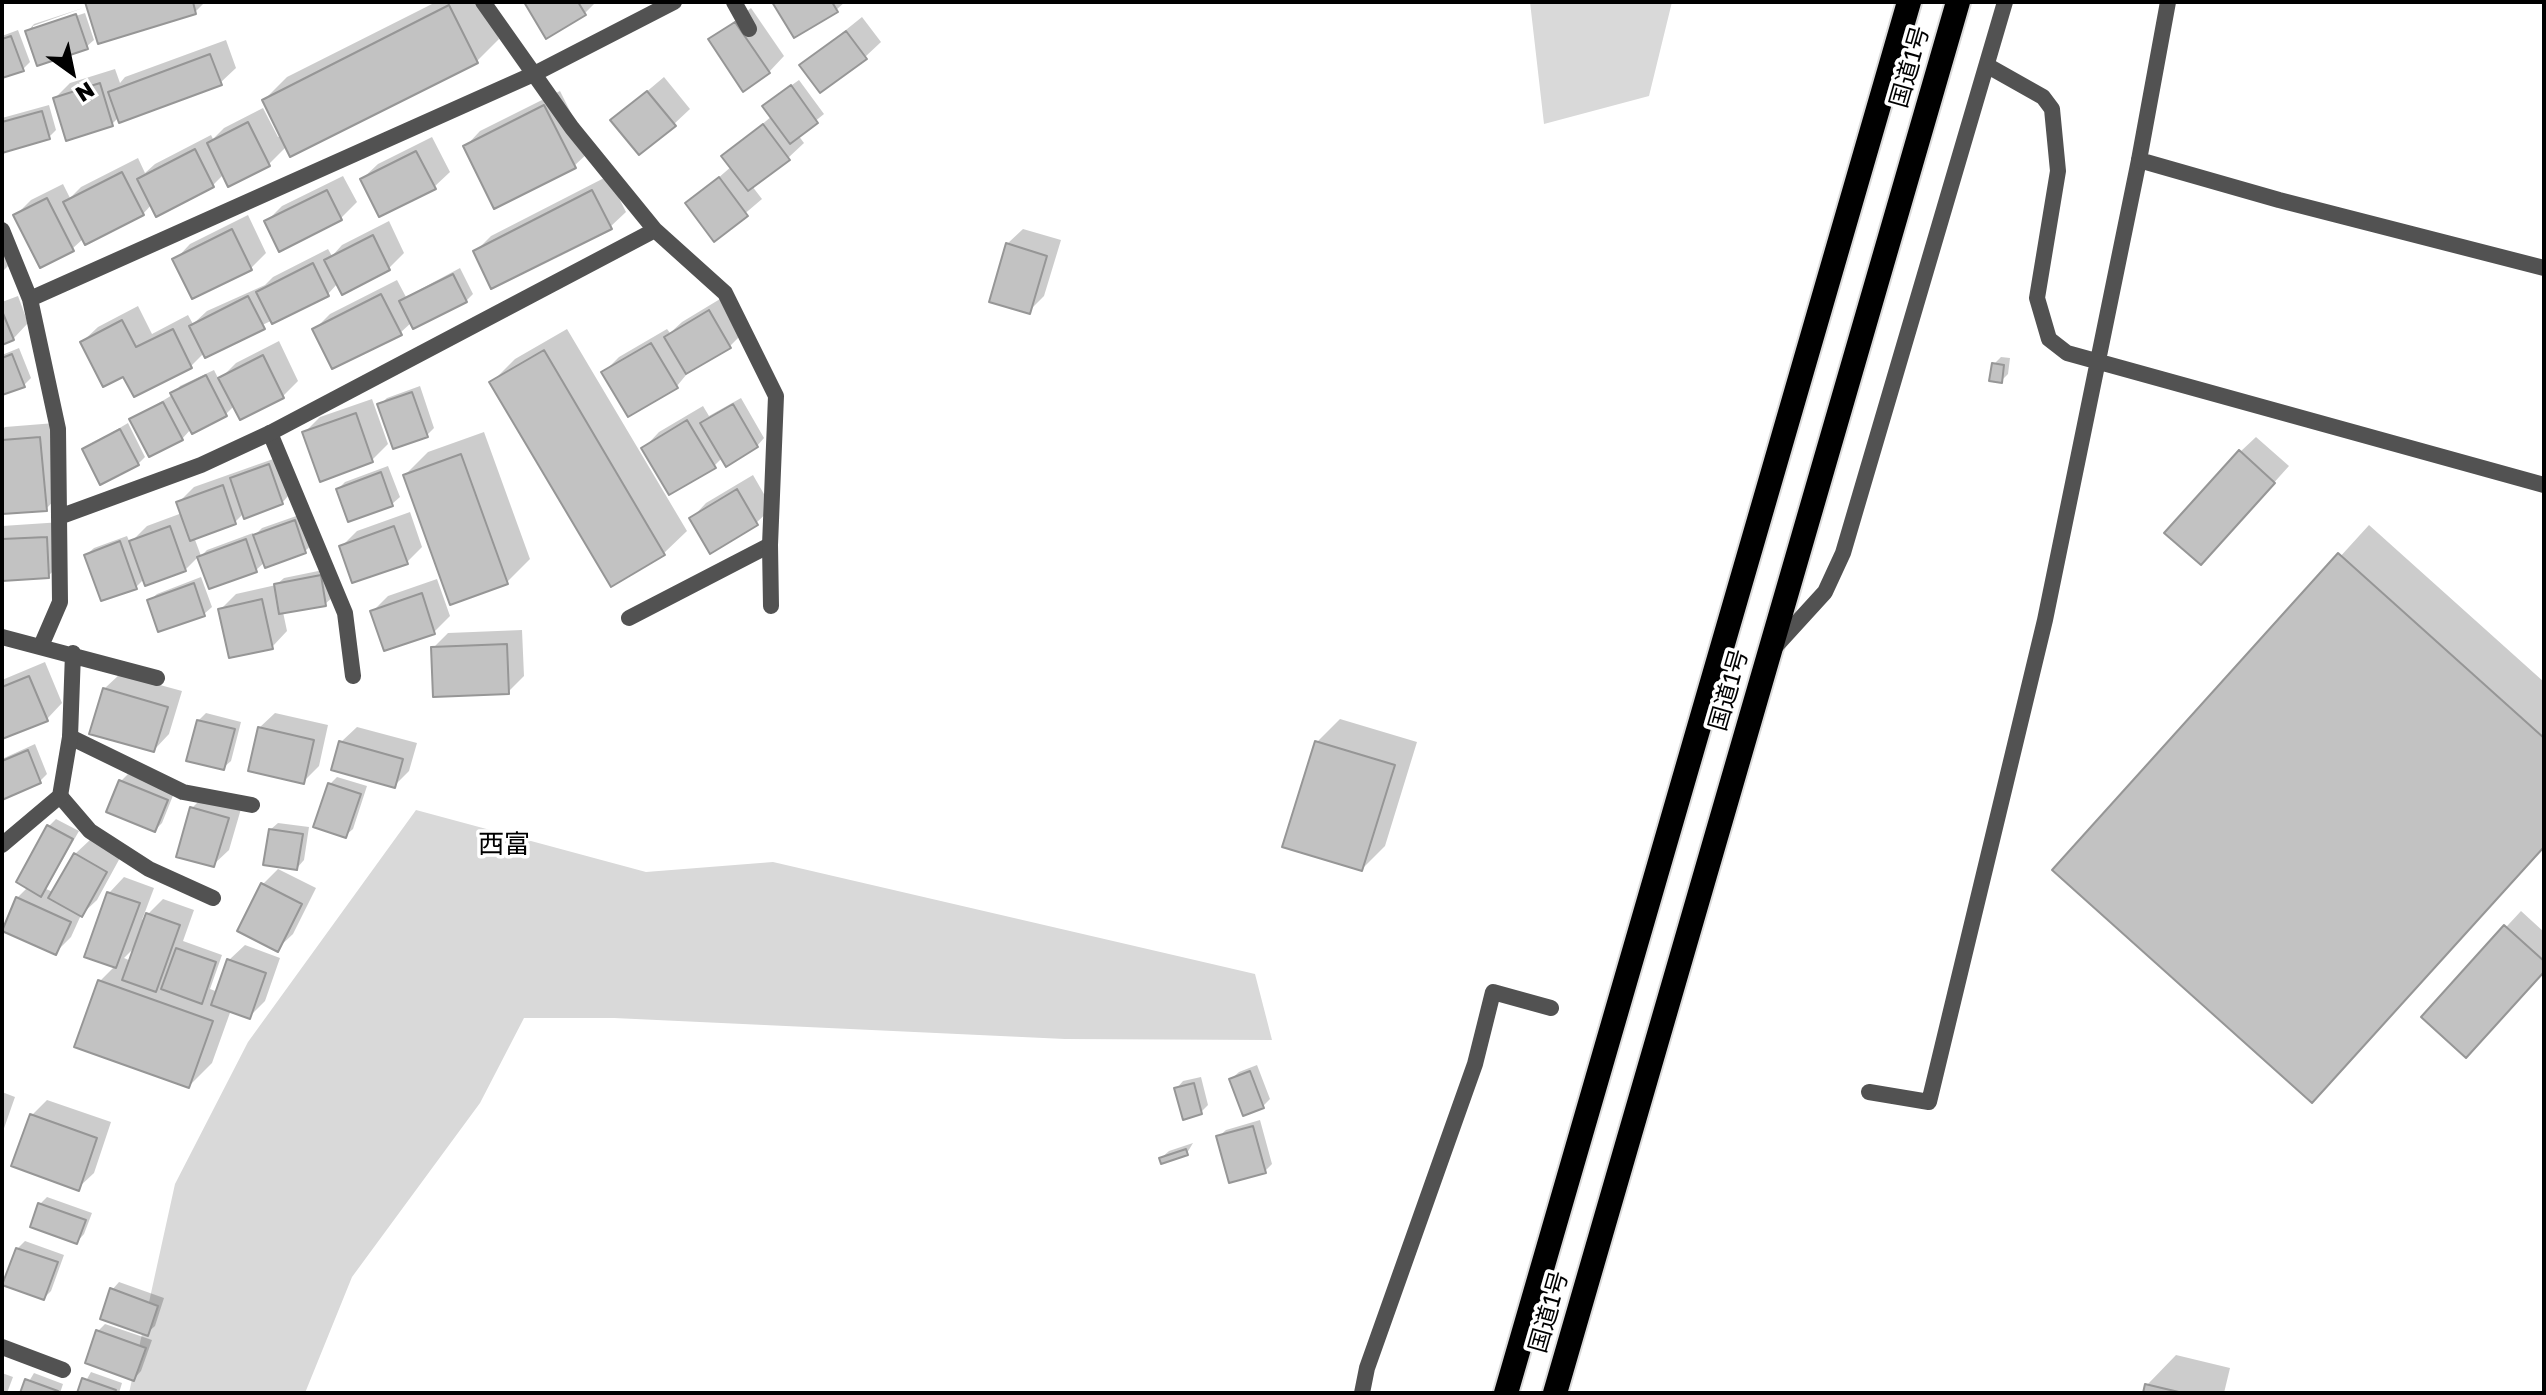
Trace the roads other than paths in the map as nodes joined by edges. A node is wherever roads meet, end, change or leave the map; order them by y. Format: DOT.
graph roads {
  1 [pos="483,2"];
  2 [pos="674,2"];
  3 [pos="734,2"];
  4 [pos="1909,2"];
  5 [pos="1958,2"];
  6 [pos="2005,2"];
  7 [pos="2168,2"];
  8 [pos="749,29"];
  9 [pos="1988,66"];
  10 [pos="536,73"];
  11 [pos="2139,160"];
  12 [pos="2,230"];
  13 [pos="655,230"];
  14 [pos="2544,268"];
  15 [pos="30,299"];
  16 [pos="270,433"];
  17 [pos="2544,485"];
  18 [pos="59,517"];
  19 [pos="770,545"];
  20 [pos="771,606"];
  21 [pos="629,618"];
  22 [pos="2,637"];
  23 [pos="41,646"];
  24 [pos="73,653"];
  25 [pos="1769,653"];
  26 [pos="353,676"];
  27 [pos="157,678"];
  28 [pos="70,737"];
  29 [pos="60,796"];
  30 [pos="252,805"];
  31 [pos="2,845"];
  32 [pos="213,898"];
  33 [pos="1551,1008"];
  34 [pos="1869,1092"];
  35 [pos="2,1347"];
  36 [pos="63,1370"];
  37 [pos="1362,1393"];
  38 [pos="1506,1393"];
  39 [pos="1555,1393"];
  1 -- 10 [label="street"];
  2 -- 10 [label="street"];
  3 -- 8 [label="street"];
  4 -- 38 [label="highway, 国道1号"];
  5 -- 25 [label="highway, 国道1号"];
  6 -- 9 [label="street"];
  7 -- 11 [label="street"];
  9 -- 17 [label="street"];
  9 -- 25 [label="street"];
  10 -- 13 [label="street"];
  10 -- 15 [label="street"];
  11 -- 14 [label="street"];
  11 -- 34 [label="street"];
  12 -- 15 [label="street"];
  13 -- 16 [label="street"];
  13 -- 19 [label="street"];
  15 -- 18 [label="street"];
  16 -- 18 [label="street"];
  16 -- 26 [label="street"];
  18 -- 23 [label="street"];
  19 -- 20 [label="street"];
  19 -- 21 [label="street"];
  22 -- 23 [label="street"];
  23 -- 24 [label="street"];
  24 -- 27 [label="street"];
  24 -- 28 [label="street"];
  25 -- 39 [label="highway, 国道1号"];
  28 -- 29 [label="street"];
  28 -- 30 [label="street"];
  29 -- 31 [label="street"];
  29 -- 32 [label="street"];
  33 -- 37 [label="street"];
  35 -- 36 [label="street"];
}
